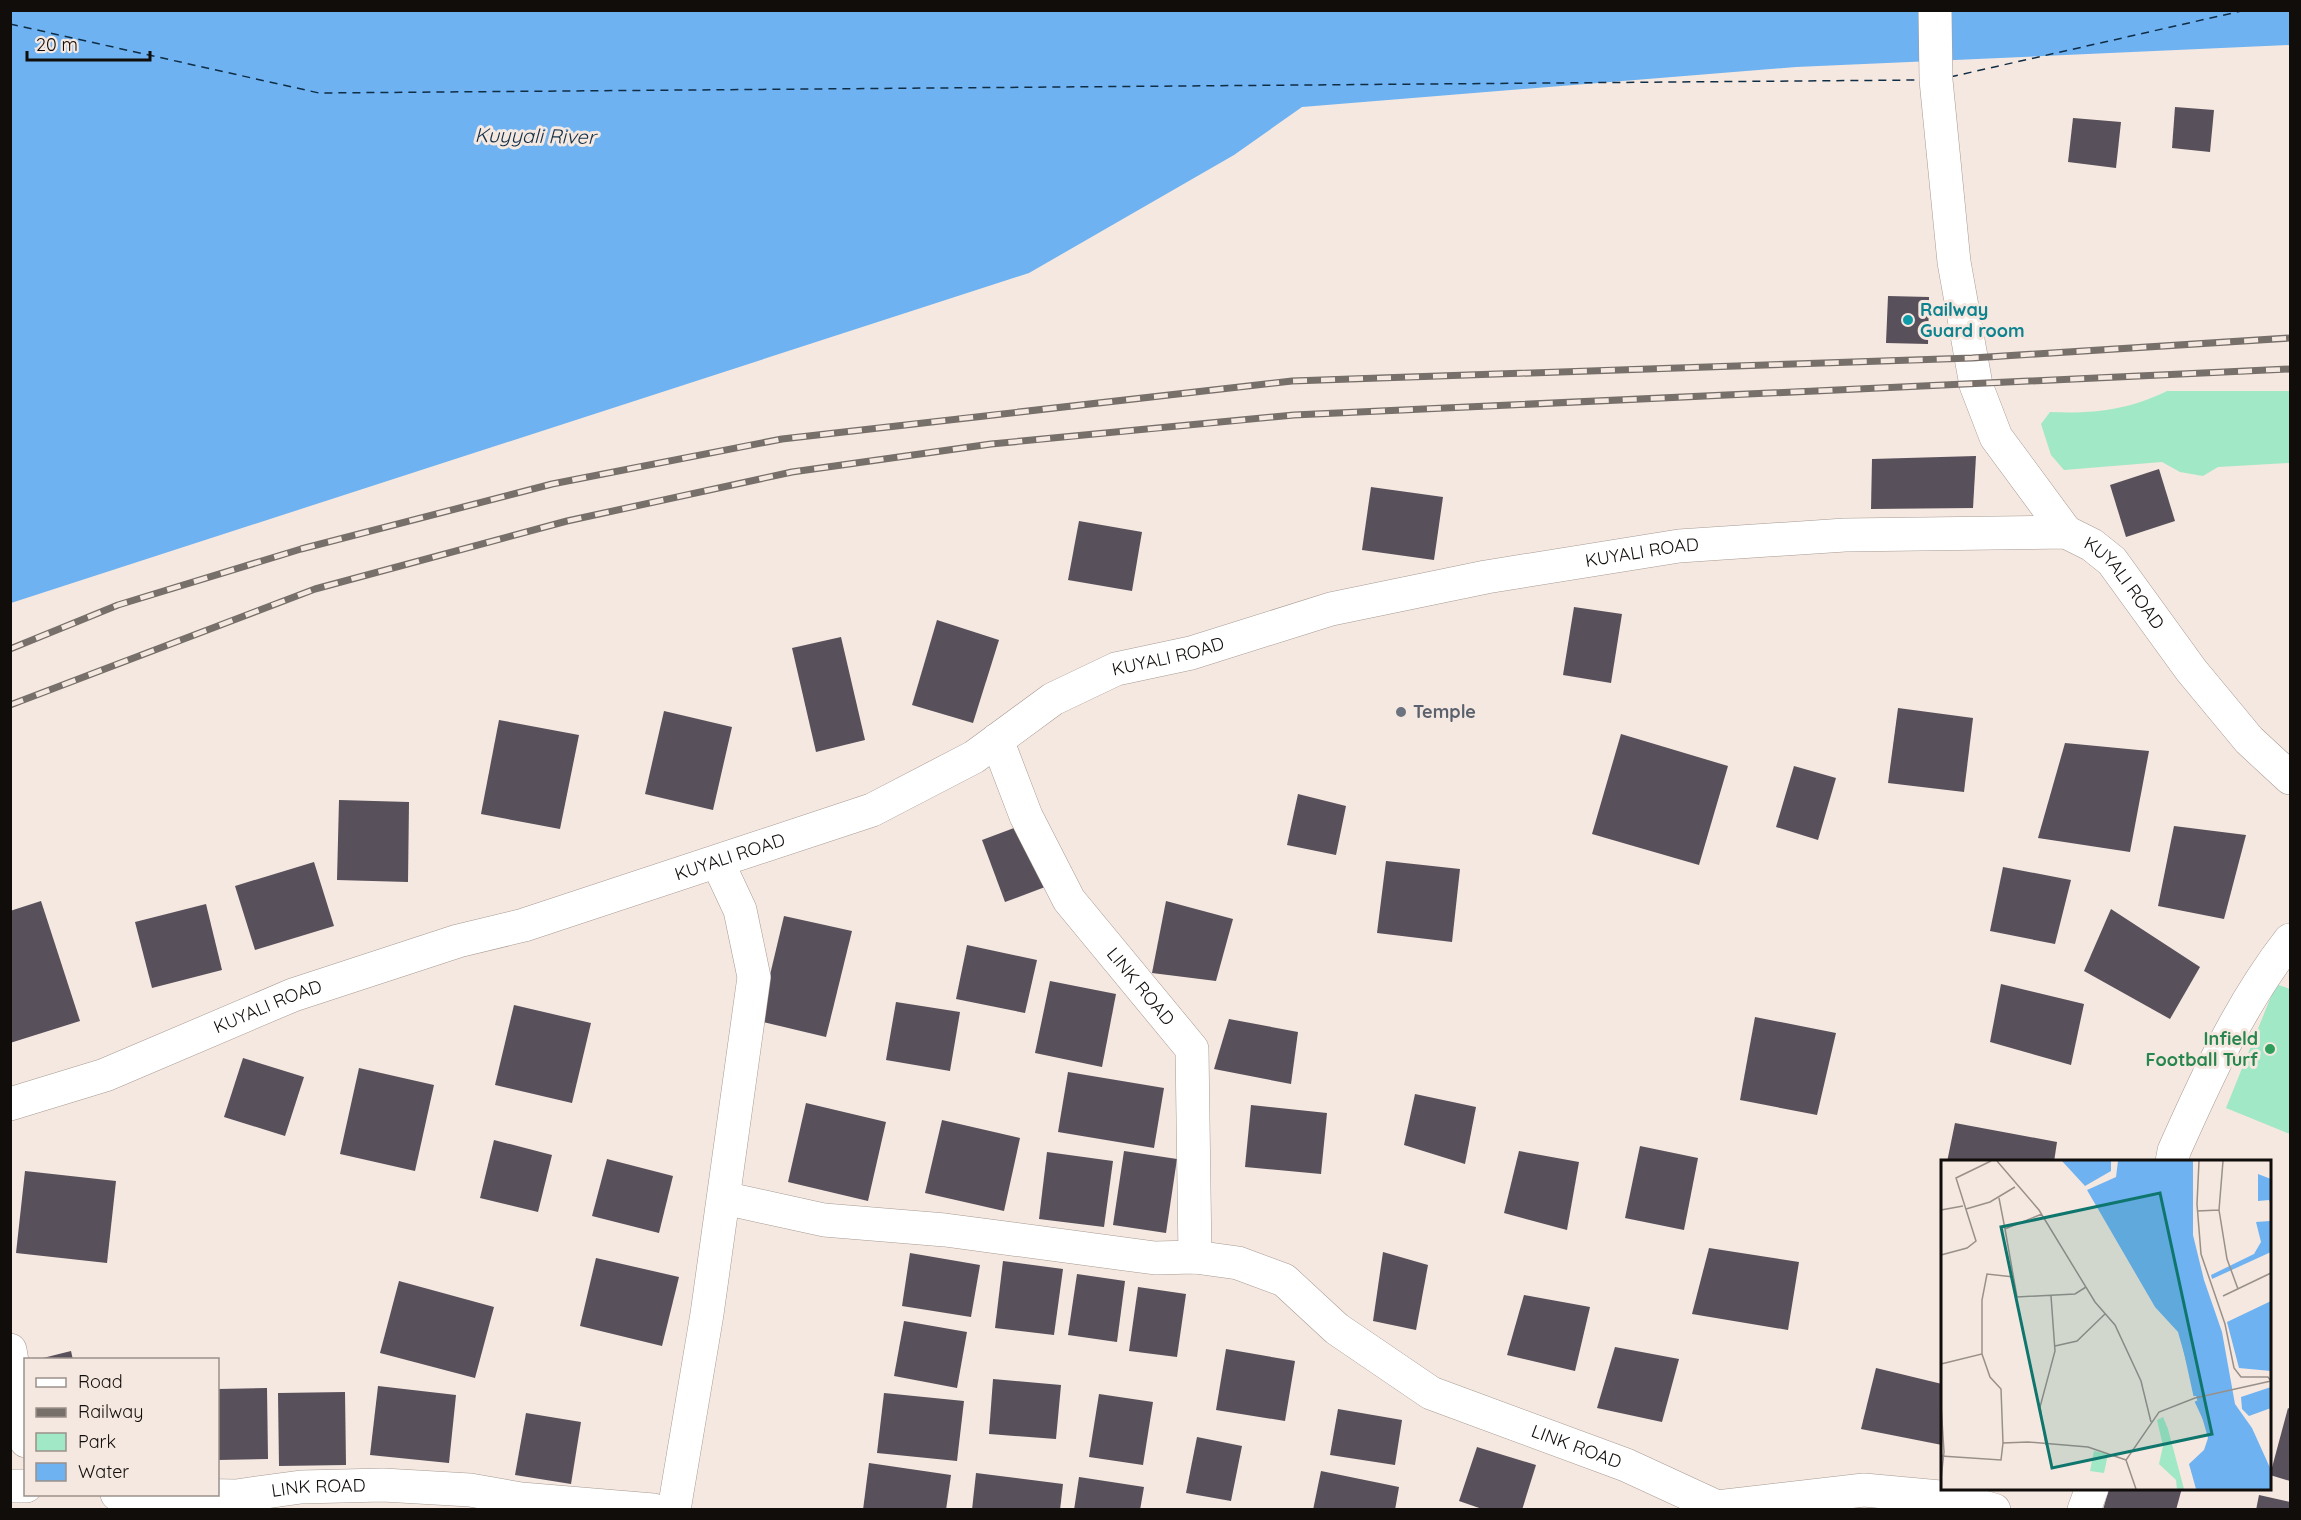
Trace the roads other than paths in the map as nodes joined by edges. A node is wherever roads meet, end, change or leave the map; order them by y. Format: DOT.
graph roads {
  1 [pos="1935,10"];
  2 [pos="2066,532"];
  3 [pos="997,740"];
  4 [pos="2290,778"];
  5 [pos="718,862"];
  6 [pos="2290,940"];
  7 [pos="10,1104"];
  8 [pos="2172,1160"];
  9 [pos="724,1198"];
  10 [pos="1195,1257"];
  11 [pos="10,1350"];
  12 [pos="24,1430"];
  13 [pos="2091,1490"];
  14 [pos="219,1496"];
  15 [pos="484,1501"];
  16 [pos="653,1509"];
  17 [pos="674,1509"];
  18 [pos="1994,1509"];
  19 [pos="2084,1509"];
  1 -- 2 [label="street"];
  2 -- 3 [label="street, KUYALI ROAD"];
  2 -- 4 [label="street, KUYALI ROAD"];
  3 -- 5 [label="street, KUYALI ROAD"];
  3 -- 10 [label="street, LINK ROAD"];
  5 -- 7 [label="street, KUYALI ROAD"];
  5 -- 9 [label="street"];
  6 -- 8 [label="street"];
  9 -- 10 [label="street, LINK ROAD"];
  9 -- 17 [label="street"];
  10 -- 18 [label="street, LINK ROAD"];
  11 -- 12 [label="street"];
  13 -- 19 [label="street"];
  14 -- 15 [label="street, LINK ROAD"];
  15 -- 16 [label="street, LINK ROAD"];
}
